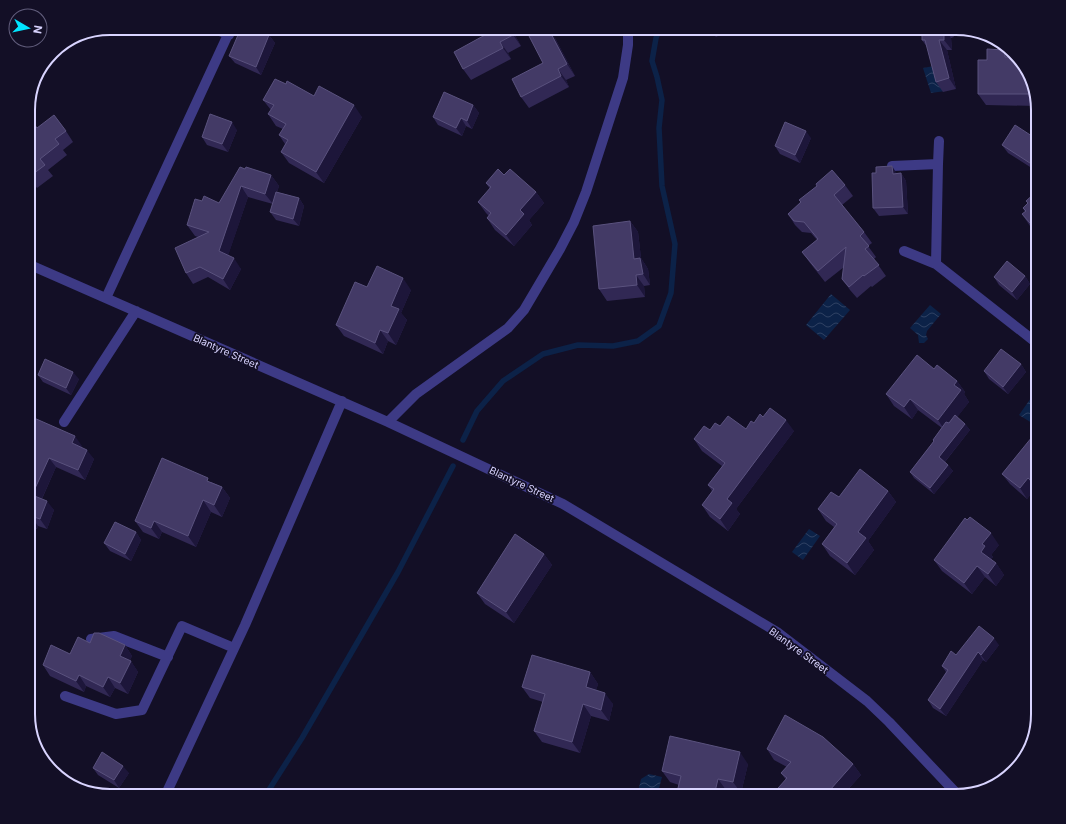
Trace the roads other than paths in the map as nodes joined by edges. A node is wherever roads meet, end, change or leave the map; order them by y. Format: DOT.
graph roads {
  1 [pos="228,35"];
  2 [pos="628,35"];
  3 [pos="939,141"];
  4 [pos="938,164"];
  5 [pos="892,166"];
  6 [pos="904,251"];
  7 [pos="936,264"];
  8 [pos="35,267"];
  9 [pos="106,298"];
  10 [pos="136,311"];
  11 [pos="1031,339"];
  12 [pos="342,401"];
  13 [pos="64,422"];
  14 [pos="388,422"];
  15 [pos="91,639"];
  16 [pos="234,648"];
  17 [pos="168,657"];
  18 [pos="65,696"];
  19 [pos="168,789"];
  20 [pos="952,789"];
  1 -- 9 [label="street"];
  2 -- 14 [label="street"];
  3 -- 4 [label="street"];
  4 -- 5 [label="street"];
  4 -- 7 [label="street"];
  6 -- 7 [label="street"];
  7 -- 11 [label="street"];
  8 -- 9 [label="street, Blantyre Street"];
  9 -- 10 [label="street, Blantyre Street"];
  10 -- 12 [label="street, Blantyre Street"];
  10 -- 13 [label="street"];
  12 -- 14 [label="street, Blantyre Street"];
  12 -- 16 [label="street"];
  14 -- 20 [label="street, Blantyre Street"];
  15 -- 17 [label="street"];
  16 -- 17 [label="street"];
  16 -- 19 [label="street"];
  17 -- 18 [label="street"];
}
